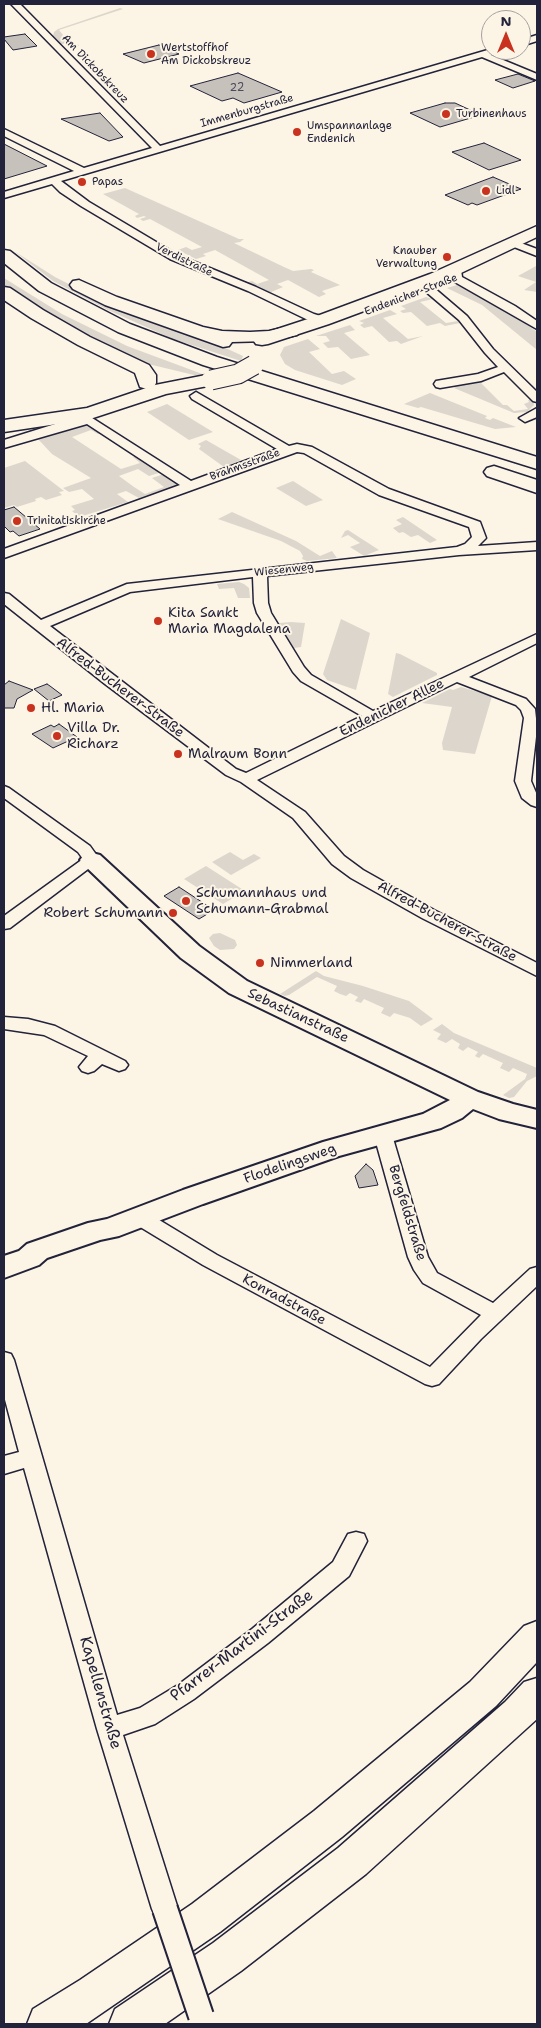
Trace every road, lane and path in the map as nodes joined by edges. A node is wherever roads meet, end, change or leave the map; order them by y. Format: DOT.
graph roads {
  1 [pos="15,4"];
  2 [pos="481,54"];
  3 [pos="496,60"];
  4 [pos="537,77"];
  5 [pos="4,132"];
  6 [pos="159,150"];
  7 [pos="83,172"];
  8 [pos="54,180"];
  9 [pos="4,195"];
  10 [pos="537,231"];
  11 [pos="4,237"];
  12 [pos="527,246"];
  13 [pos="4,255"];
  14 [pos="4,270"];
  15 [pos="456,275"];
  16 [pos="429,289"];
  17 [pos="4,292"];
  18 [pos="323,320"];
  19 [pos="537,326"];
  20 [pos="198,331"];
  21 [pos="286,337"];
  22 [pos="505,368"];
  23 [pos="440,384"];
  24 [pos="144,390"];
  25 [pos="196,396"];
  26 [pos="537,398"];
  27 [pos="95,411"];
  28 [pos="537,412"];
  29 [pos="525,418"];
  30 [pos="4,419"];
  31 [pos="4,426"];
  32 [pos="4,444"];
  33 [pos="287,450"];
  34 [pos="470,454"];
  35 [pos="537,463"];
  36 [pos="494,472"];
  37 [pos="537,475"];
  38 [pos="537,479"];
  39 [pos="190,486"];
  40 [pos="537,487"];
  41 [pos="537,546"];
  42 [pos="459,551"];
  43 [pos="4,554"];
  44 [pos="260,572"];
  45 [pos="4,597"];
  46 [pos="39,626"];
  47 [pos="537,638"];
  48 [pos="457,677"];
  49 [pos="372,716"];
  50 [pos="534,718"];
  51 [pos="246,779"];
  52 [pos="4,791"];
  53 [pos="537,802"];
  54 [pos="92,860"];
  55 [pos="4,924"];
  56 [pos="537,970"];
  57 [pos="4,1022"];
  58 [pos="119,1065"];
  59 [pos="469,1098"];
  60 [pos="537,1119"];
  61 [pos="383,1135"];
  62 [pos="139,1217"];
  63 [pos="16,1263"];
  64 [pos="537,1274"];
  65 [pos="495,1313"];
  66 [pos="4,1360"];
  67 [pos="31,1457"];
  68 [pos="4,1465"];
  69 [pos="356,1541"];
  70 [pos="537,1637"];
  71 [pos="537,1694"];
  72 [pos="110,1730"];
  73 [pos="203,2020"];
  74 [pos="48,2024"];
  75 [pos="130,2024"];
  1 -- 6 [label="street, Am Dickobskreuz"];
  2 -- 6 [label="street, Immenburgstraße"];
  3 -- 4 [label="street"];
  5 -- 7 [label="street"];
  6 -- 7 [label="street, Immenburgstraße"];
  7 -- 8 [label="street, Immenburgstraße"];
  8 -- 9 [label="street, Immenburgstraße"];
  8 -- 18 [label="street, Verdistraße"];
  10 -- 12 [label="main road, Endenicher Straße"];
  11 -- 20 [label="main road"];
  12 -- 15 [label="main road, Endenicher Straße"];
  13 -- 35 [label="main road"];
  14 -- 34 [label="main road"];
  15 -- 16 [label="main road, Endenicher Straße"];
  15 -- 18 [label="main road, Endenicher Straße"];
  15 -- 19 [label="street"];
  16 -- 21 [label="main road, Endenicher Straße"];
  16 -- 22 [label="street"];
  17 -- 24 [label="main road"];
  18 -- 21 [label="main road, Endenicher Straße"];
  20 -- 21 [label="main road"];
  20 -- 21 [label="main road, Endenicher Straße"];
  21 -- 24 [label="main road, Endenicher Straße, bridge"];
  22 -- 23 [label="street"];
  22 -- 26 [label="street"];
  24 -- 27 [label="main road, Endenicher Straße"];
  25 -- 33 [label="street"];
  27 -- 30 [label="main road"];
  27 -- 31 [label="main road"];
  27 -- 32 [label="street, Endenicher Straße"];
  27 -- 39 [label="street"];
  28 -- 29 [label="street"];
  33 -- 39 [label="street, Brahmsstraße"];
  33 -- 42 [label="street, Brahmsstraße"];
  34 -- 37 [label="main road"];
  34 -- 38 [label="main road"];
  36 -- 40 [label="main road"];
  39 -- 43 [label="street, Brahmsstraße"];
  41 -- 42 [label="street, Wiesenweg"];
  42 -- 44 [label="street, Wiesenweg"];
  44 -- 46 [label="street, Wiesenweg"];
  44 -- 49 [label="street"];
  45 -- 46 [label="street, Alfred-Bucherer-Straße"];
  46 -- 51 [label="street, Alfred-Bucherer-Straße"];
  47 -- 48 [label="street, Endenicher Allee"];
  48 -- 49 [label="street, Endenicher Allee"];
  48 -- 50 [label="street"];
  49 -- 51 [label="street, Endenicher Allee"];
  50 -- 53 [label="street"];
  51 -- 56 [label="street, Alfred-Bucherer-Straße"];
  52 -- 54 [label="street"];
  54 -- 55 [label="street"];
  54 -- 59 [label="street, Sebastianstraße"];
  57 -- 58 [label="street"];
  59 -- 60 [label="street, Sebastianstraße"];
  59 -- 61 [label="street, Flodelingsweg"];
  61 -- 62 [label="street, Flodelingsweg"];
  61 -- 65 [label="street, Bergfeldstraße"];
  62 -- 63 [label="street, Flodelingsweg"];
  62 -- 65 [label="street, Konradstraße"];
  64 -- 65 [label="street"];
  66 -- 67 [label="street, Kapellenstraße"];
  67 -- 68 [label="street"];
  67 -- 72 [label="street, Kapellenstraße"];
  69 -- 72 [label="street, Pfarrer-Martini-Straße"];
  70 -- 74 [label="main road"];
  71 -- 75 [label="main road"];
  72 -- 73 [label="street, Kapellenstraße, bridge"];
}
